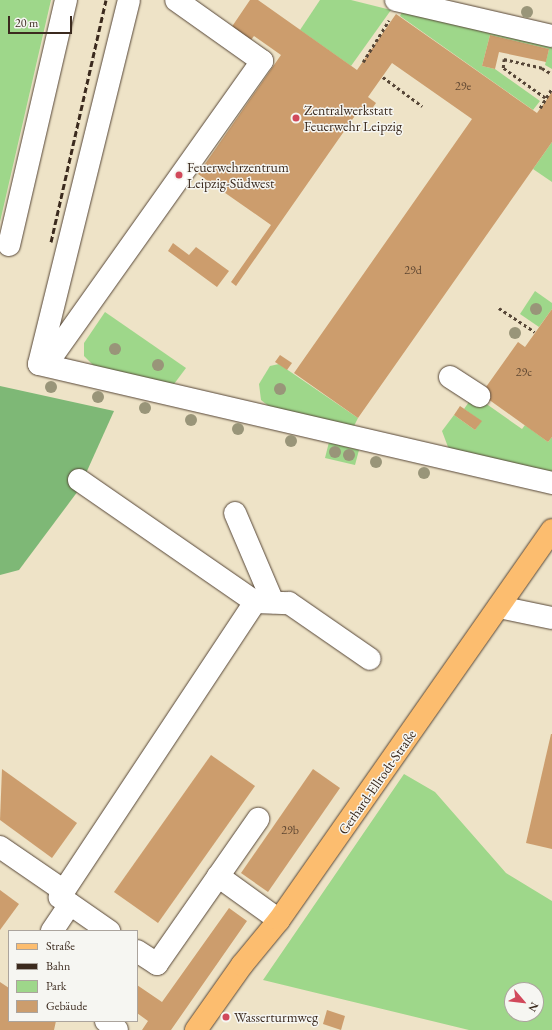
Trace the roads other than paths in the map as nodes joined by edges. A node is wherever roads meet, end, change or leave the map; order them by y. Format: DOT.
graph roads {
  1 [pos="66,0"];
  2 [pos="129,0"];
  3 [pos="176,0"];
  4 [pos="399,1"];
  5 [pos="552,36"];
  6 [pos="10,245"];
  7 [pos="46,365"];
  8 [pos="450,377"];
  9 [pos="479,396"];
  10 [pos="79,480"];
  11 [pos="552,483"];
  12 [pos="235,512"];
  13 [pos="552,530"];
  14 [pos="264,602"];
  15 [pos="499,607"];
  16 [pos="552,618"];
  17 [pos="370,659"];
  18 [pos="258,819"];
  19 [pos="0,847"];
  20 [pos="218,876"];
  21 [pos="67,898"];
  22 [pos="279,920"];
  23 [pos="52,930"];
  24 [pos="108,930"];
  25 [pos="138,952"];
  26 [pos="107,1022"];
  27 [pos="117,1030"];
  28 [pos="196,1030"];
  1 -- 6 [label="lane"];
  2 -- 7 [label="lane"];
  3 -- 7 [label="lane"];
  4 -- 5 [label="lane"];
  7 -- 11 [label="lane"];
  8 -- 9 [label="lane"];
  10 -- 14 [label="lane"];
  12 -- 14 [label="lane"];
  13 -- 15 [label="main road, Gerhard-Ellrodt-Straße"];
  14 -- 17 [label="lane"];
  14 -- 21 [label="lane"];
  15 -- 16 [label="lane"];
  15 -- 22 [label="main road, Gerhard-Ellrodt-Straße"];
  18 -- 20 [label="lane"];
  19 -- 21 [label="lane"];
  20 -- 22 [label="lane"];
  20 -- 25 [label="lane"];
  21 -- 23 [label="lane"];
  21 -- 24 [label="lane"];
  22 -- 28 [label="main road, Gerhard-Ellrodt-Straße"];
  26 -- 27 [label="lane"];
}
